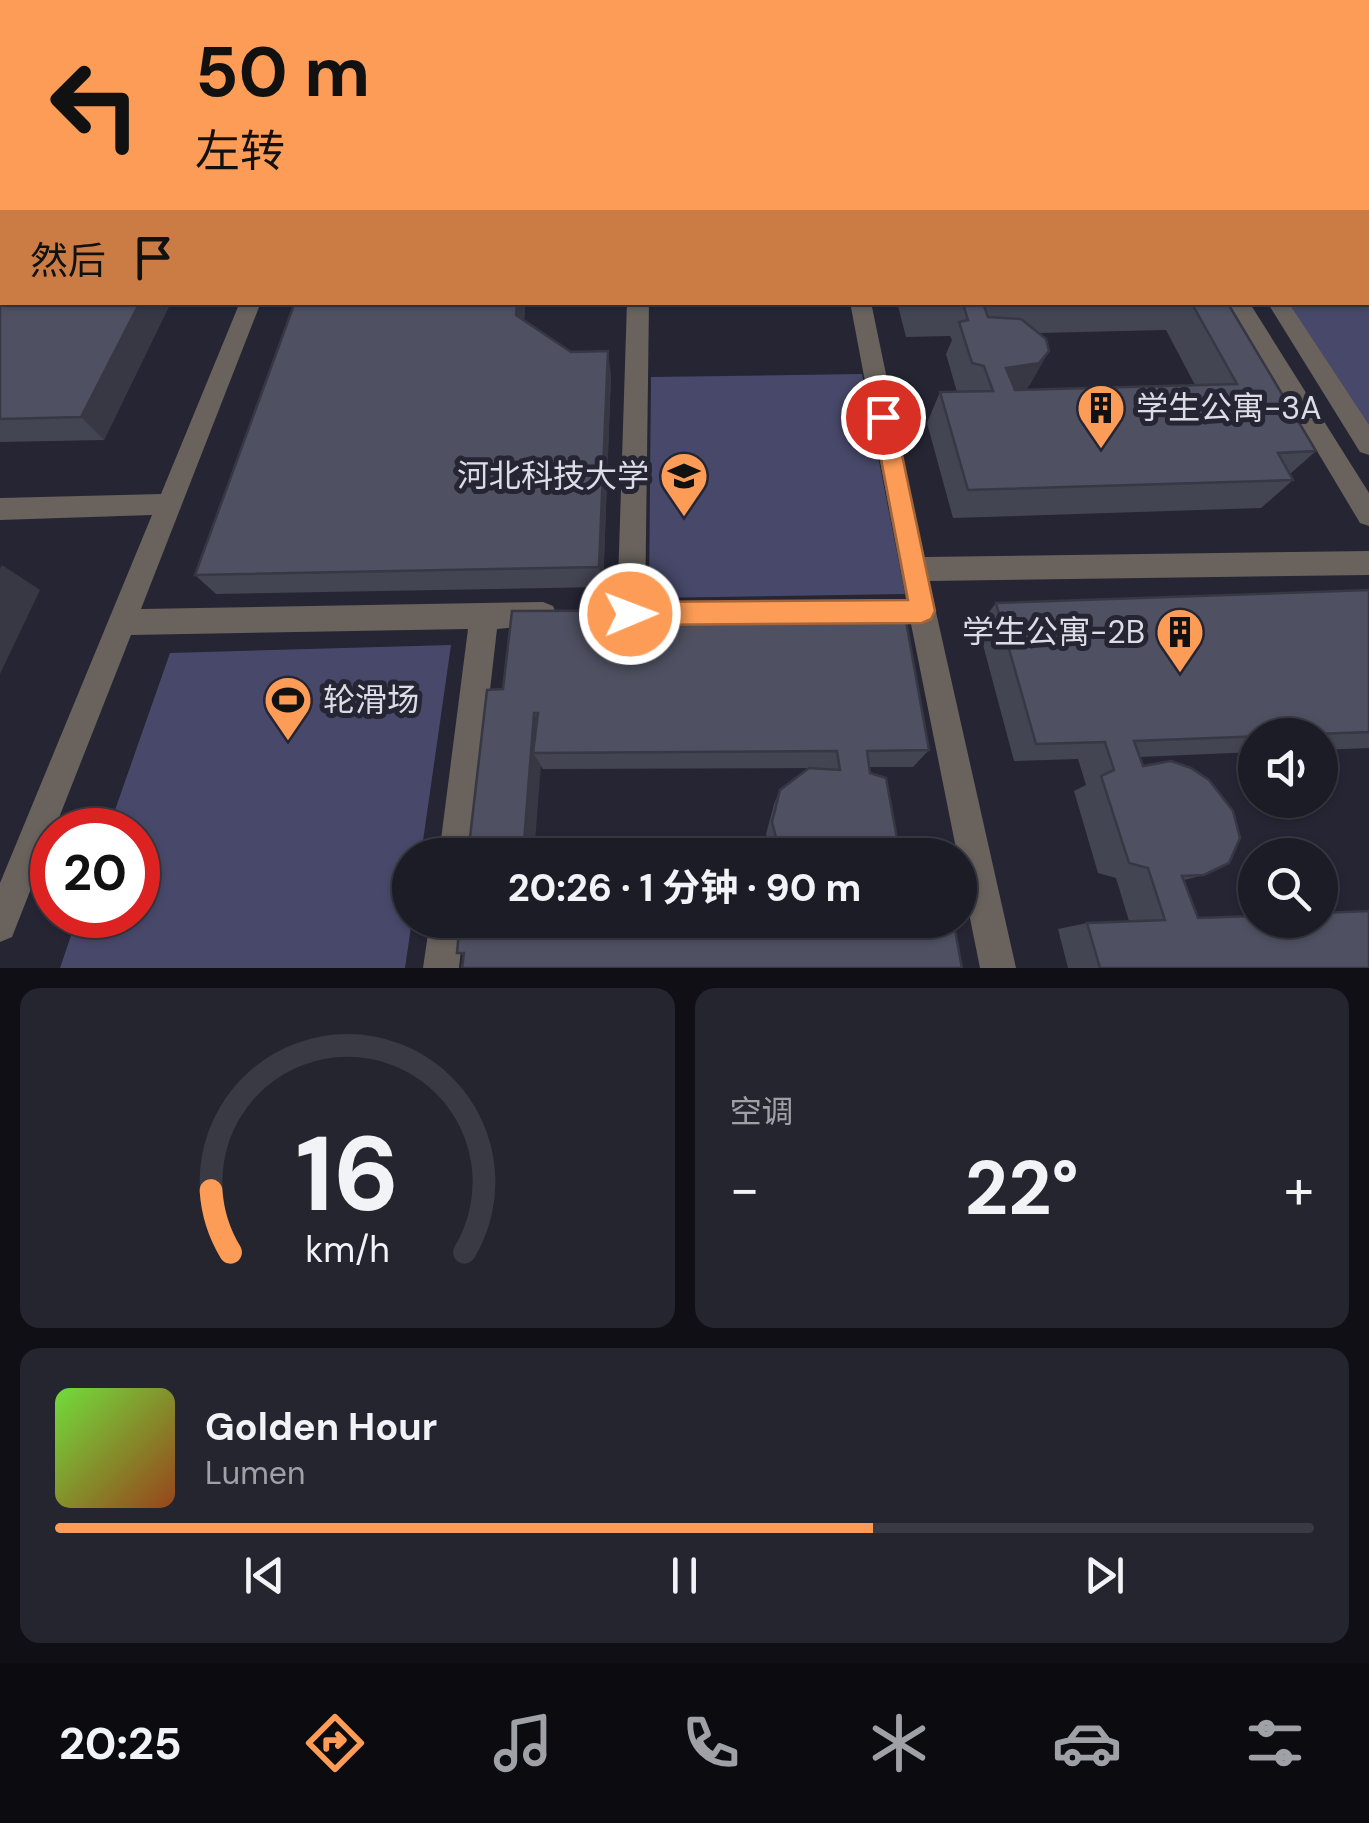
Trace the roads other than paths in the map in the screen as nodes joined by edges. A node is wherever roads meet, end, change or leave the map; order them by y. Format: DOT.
graph roads {
  1 [pos="251,305"];
  2 [pos="638,305"];
  3 [pos="861,305"];
  4 [pos="1240,305"];
  5 [pos="1279,305"];
  6 [pos="1369,445"];
  7 [pos="170,504"];
  8 [pos="0,509"];
  9 [pos="1369,515"];
  10 [pos="1369,562"];
  11 [pos="914,569"];
  12 [pos="922,611"];
  13 [pos="844,612"];
  14 [pos="631,614"];
  15 [pos="576,615"];
  16 [pos="484,616"];
  17 [pos="123,622"];
  18 [pos="457,838"];
  19 [pos="0,926"];
  20 [pos="445,938"];
  21 [pos="441,968"];
  22 [pos="998,968"];
  1 -- 7 [label="lane"];
  2 -- 14 [label="lane"];
  3 -- 11 [label="lane"];
  4 -- 9 [label="lane"];
  5 -- 6 [label="lane"];
  7 -- 8 [label="lane"];
  7 -- 17 [label="lane"];
  10 -- 11 [label="lane"];
  11 -- 12 [label="lane"];
  12 -- 13 [label="lane"];
  12 -- 22 [label="lane"];
  15 -- 16 [label="lane"];
  16 -- 17 [label="lane"];
  16 -- 18 [label="lane"];
  17 -- 19 [label="lane"];
  20 -- 21 [label="lane"];
}
